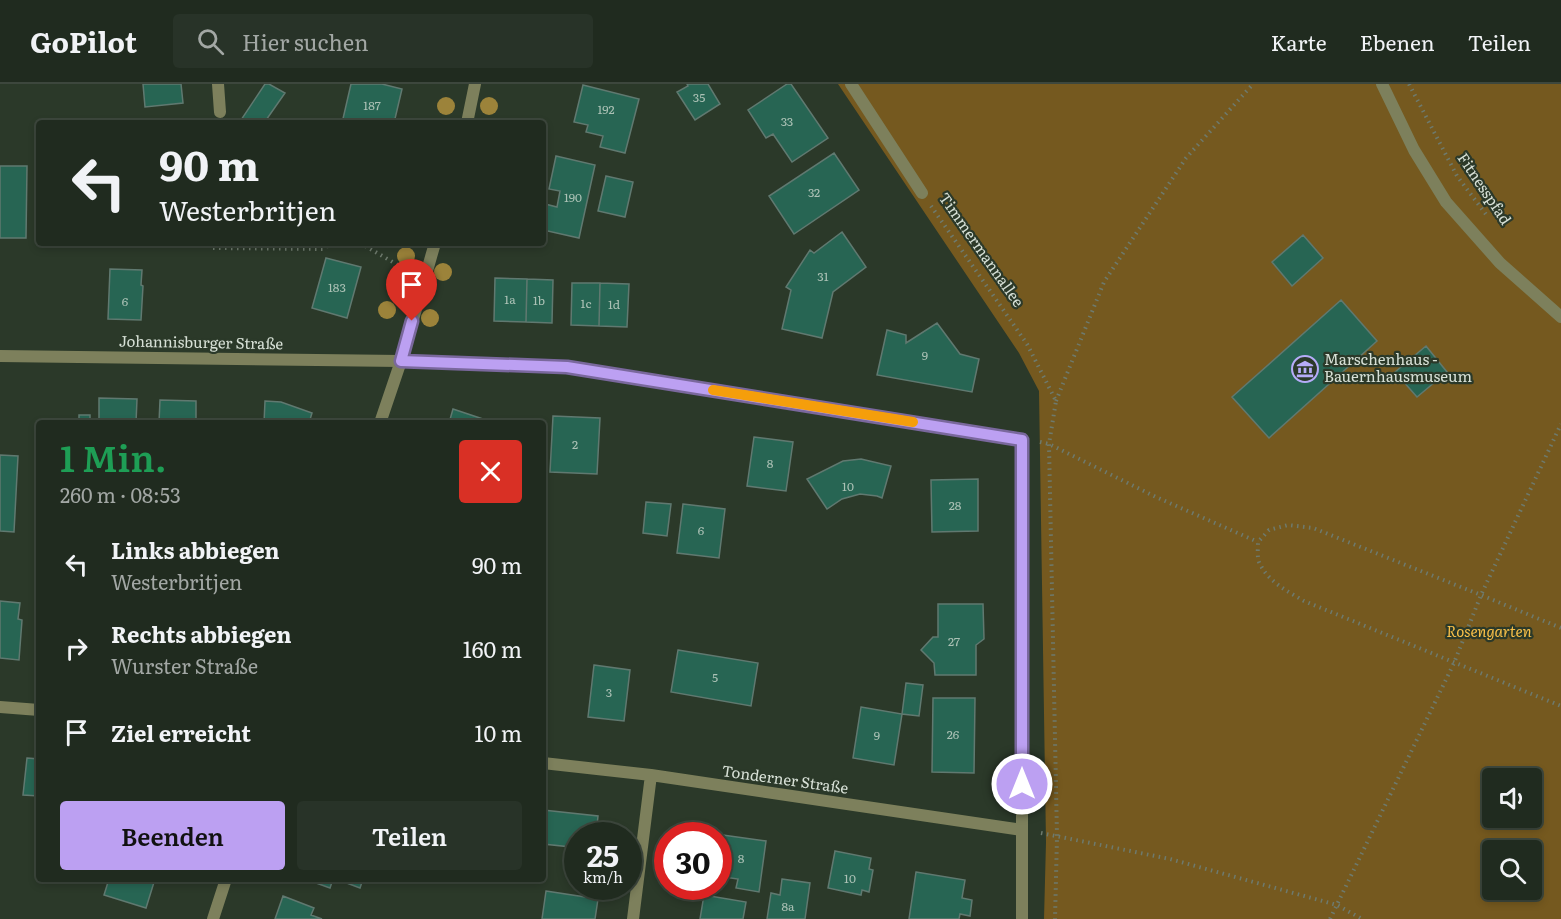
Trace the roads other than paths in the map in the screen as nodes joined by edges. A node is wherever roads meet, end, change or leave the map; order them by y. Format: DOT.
graph roads {
  1 [pos="218,84"];
  2 [pos="475,84"];
  3 [pos="851,84"];
  4 [pos="1382,84"];
  5 [pos="220,112"];
  6 [pos="468,120"];
  7 [pos="922,193"];
  8 [pos="434,246"];
  9 [pos="1561,317"];
  10 [pos="0,356"];
  11 [pos="401,361"];
  12 [pos="381,420"];
  13 [pos="0,707"];
  14 [pos="36,711"];
  15 [pos="546,763"];
  16 [pos="651,775"];
  17 [pos="1022,830"];
  18 [pos="225,882"];
  19 [pos="213,919"];
  20 [pos="633,919"];
  21 [pos="1023,919"];
  1 -- 5 [label="street"];
  2 -- 6 [label="street"];
  3 -- 7 [label="street, Timmermannallee"];
  4 -- 9 [label="street"];
  8 -- 11 [label="street"];
  10 -- 11 [label="street, Johannisburger Straße"];
  11 -- 12 [label="street"];
  11 -- 17 [label="street, Johannisburger Straße"];
  13 -- 14 [label="street"];
  15 -- 16 [label="street, Tonderner Straße"];
  16 -- 17 [label="street, Tonderner Straße"];
  16 -- 20 [label="street"];
  17 -- 21 [label="street"];
  18 -- 19 [label="street"];
}
